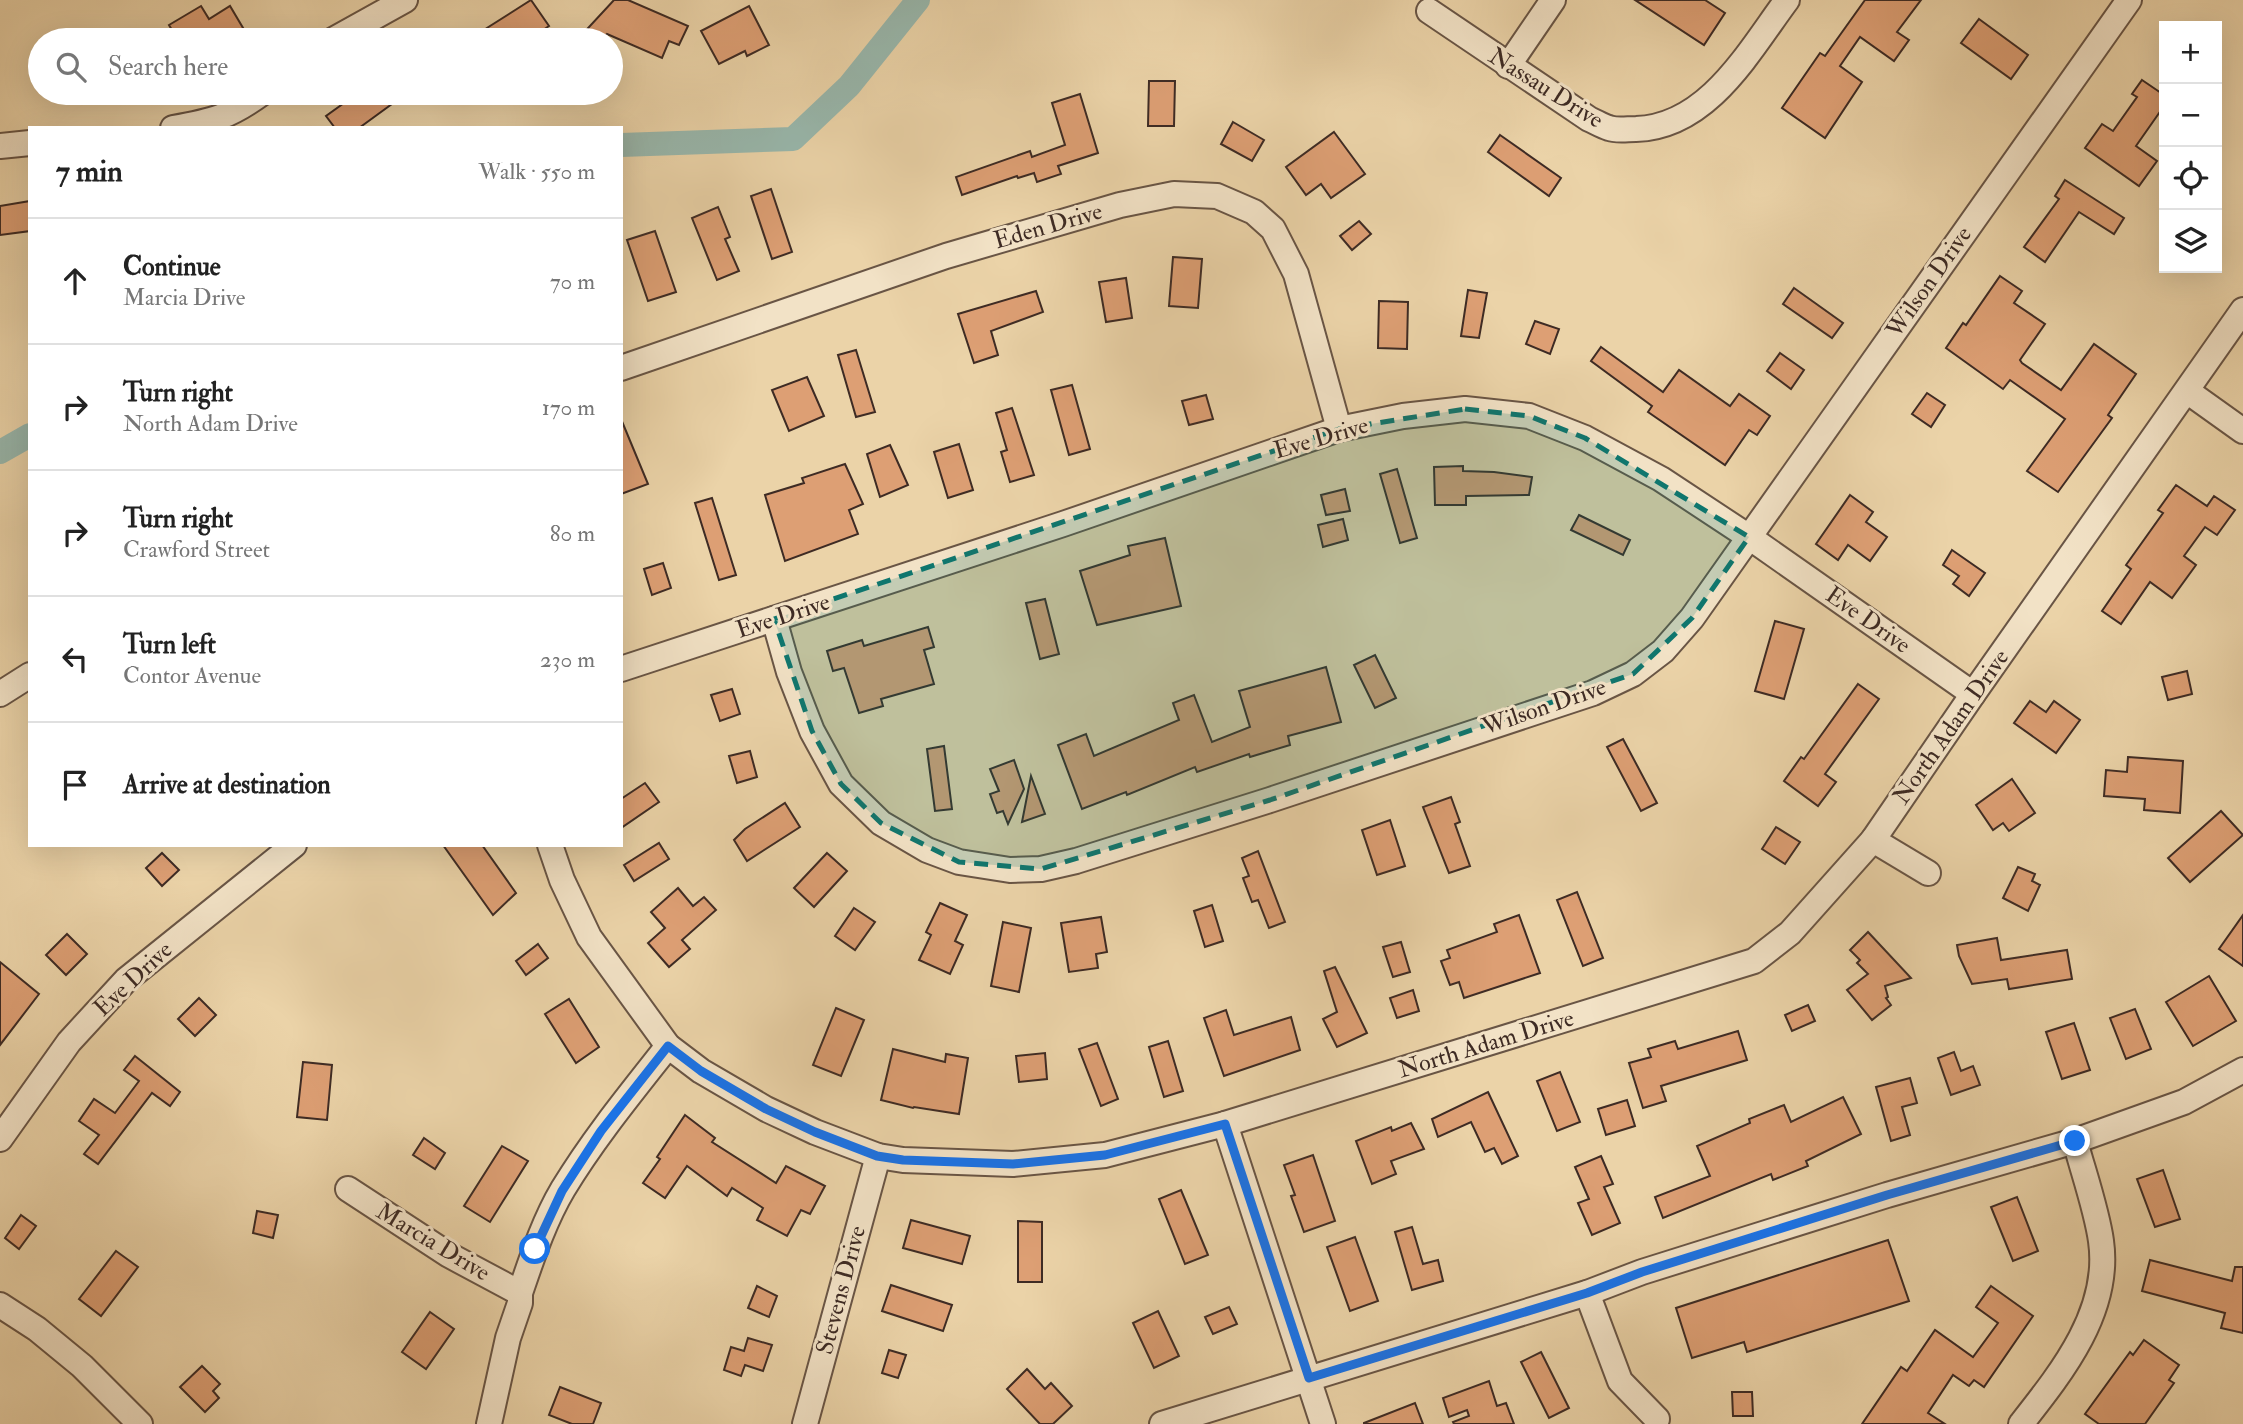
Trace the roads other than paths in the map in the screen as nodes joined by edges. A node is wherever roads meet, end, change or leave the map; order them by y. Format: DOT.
graph roads {
  1 [pos="405,0"];
  2 [pos="1553,0"];
  3 [pos="1787,0"];
  4 [pos="2129,0"];
  5 [pos="1429,11"];
  6 [pos="355,28"];
  7 [pos="1508,65"];
  8 [pos="246,105"];
  9 [pos="184,126"];
  10 [pos="28,143"];
  11 [pos="0,146"];
  12 [pos="2243,310"];
  13 [pos="623,367"];
  14 [pos="2187,391"];
  15 [pos="1339,429"];
  16 [pos="2243,431"];
  17 [pos="1749,537"];
  18 [pos="774,619"];
  19 [pos="623,668"];
  20 [pos="28,676"];
  21 [pos="0,694"];
  22 [pos="1973,694"];
  23 [pos="1873,839"];
  24 [pos="291,847"];
  25 [pos="551,847"];
  26 [pos="1928,873"];
  27 [pos="668,1046"];
  28 [pos="2243,1070"];
  29 [pos="1225,1124"];
  30 [pos="0,1139"];
  31 [pos="2075,1141"];
  32 [pos="877,1156"];
  33 [pos="348,1189"];
  34 [pos="520,1293"];
  35 [pos="1587,1293"];
  36 [pos="0,1305"];
  37 [pos="1309,1378"];
  38 [pos="1657,1419"];
  39 [pos="140,1424"];
  40 [pos="489,1424"];
  41 [pos="805,1424"];
  42 [pos="1162,1424"];
  43 [pos="1323,1424"];
  44 [pos="2021,1424"];
  1 -- 6 [label="street"];
  2 -- 7 [label="street"];
  3 -- 7 [label="street, Nassau Drive"];
  4 -- 17 [label="street, Wilson Drive"];
  5 -- 7 [label="street, Nassau Drive"];
  8 -- 9 [label="street"];
  10 -- 11 [label="street"];
  12 -- 14 [label="street, North Adam Drive"];
  13 -- 15 [label="street, Eden Drive"];
  14 -- 16 [label="street"];
  14 -- 22 [label="street, North Adam Drive"];
  15 -- 17 [label="street, Eve Drive"];
  15 -- 18 [label="street, Eve Drive"];
  17 -- 18 [label="street, Wilson Drive"];
  17 -- 22 [label="street, Eve Drive"];
  18 -- 19 [label="street, Eve Drive"];
  20 -- 21 [label="street"];
  22 -- 23 [label="street, North Adam Drive"];
  23 -- 26 [label="street"];
  23 -- 29 [label="street, North Adam Drive"];
  24 -- 30 [label="street, Eve Drive"];
  25 -- 27 [label="street, North Adam Drive"];
  27 -- 32 [label="street, North Adam Drive"];
  27 -- 34 [label="street, Marcia Drive"];
  28 -- 31 [label="street"];
  29 -- 32 [label="street, North Adam Drive"];
  29 -- 37 [label="street"];
  31 -- 35 [label="street"];
  31 -- 44 [label="street"];
  32 -- 41 [label="street, Stevens Drive"];
  33 -- 34 [label="street, Marcia Drive"];
  34 -- 40 [label="street, Marcia Drive"];
  35 -- 37 [label="street"];
  35 -- 38 [label="street"];
  36 -- 39 [label="street"];
  37 -- 42 [label="street"];
  37 -- 43 [label="street"];
}
